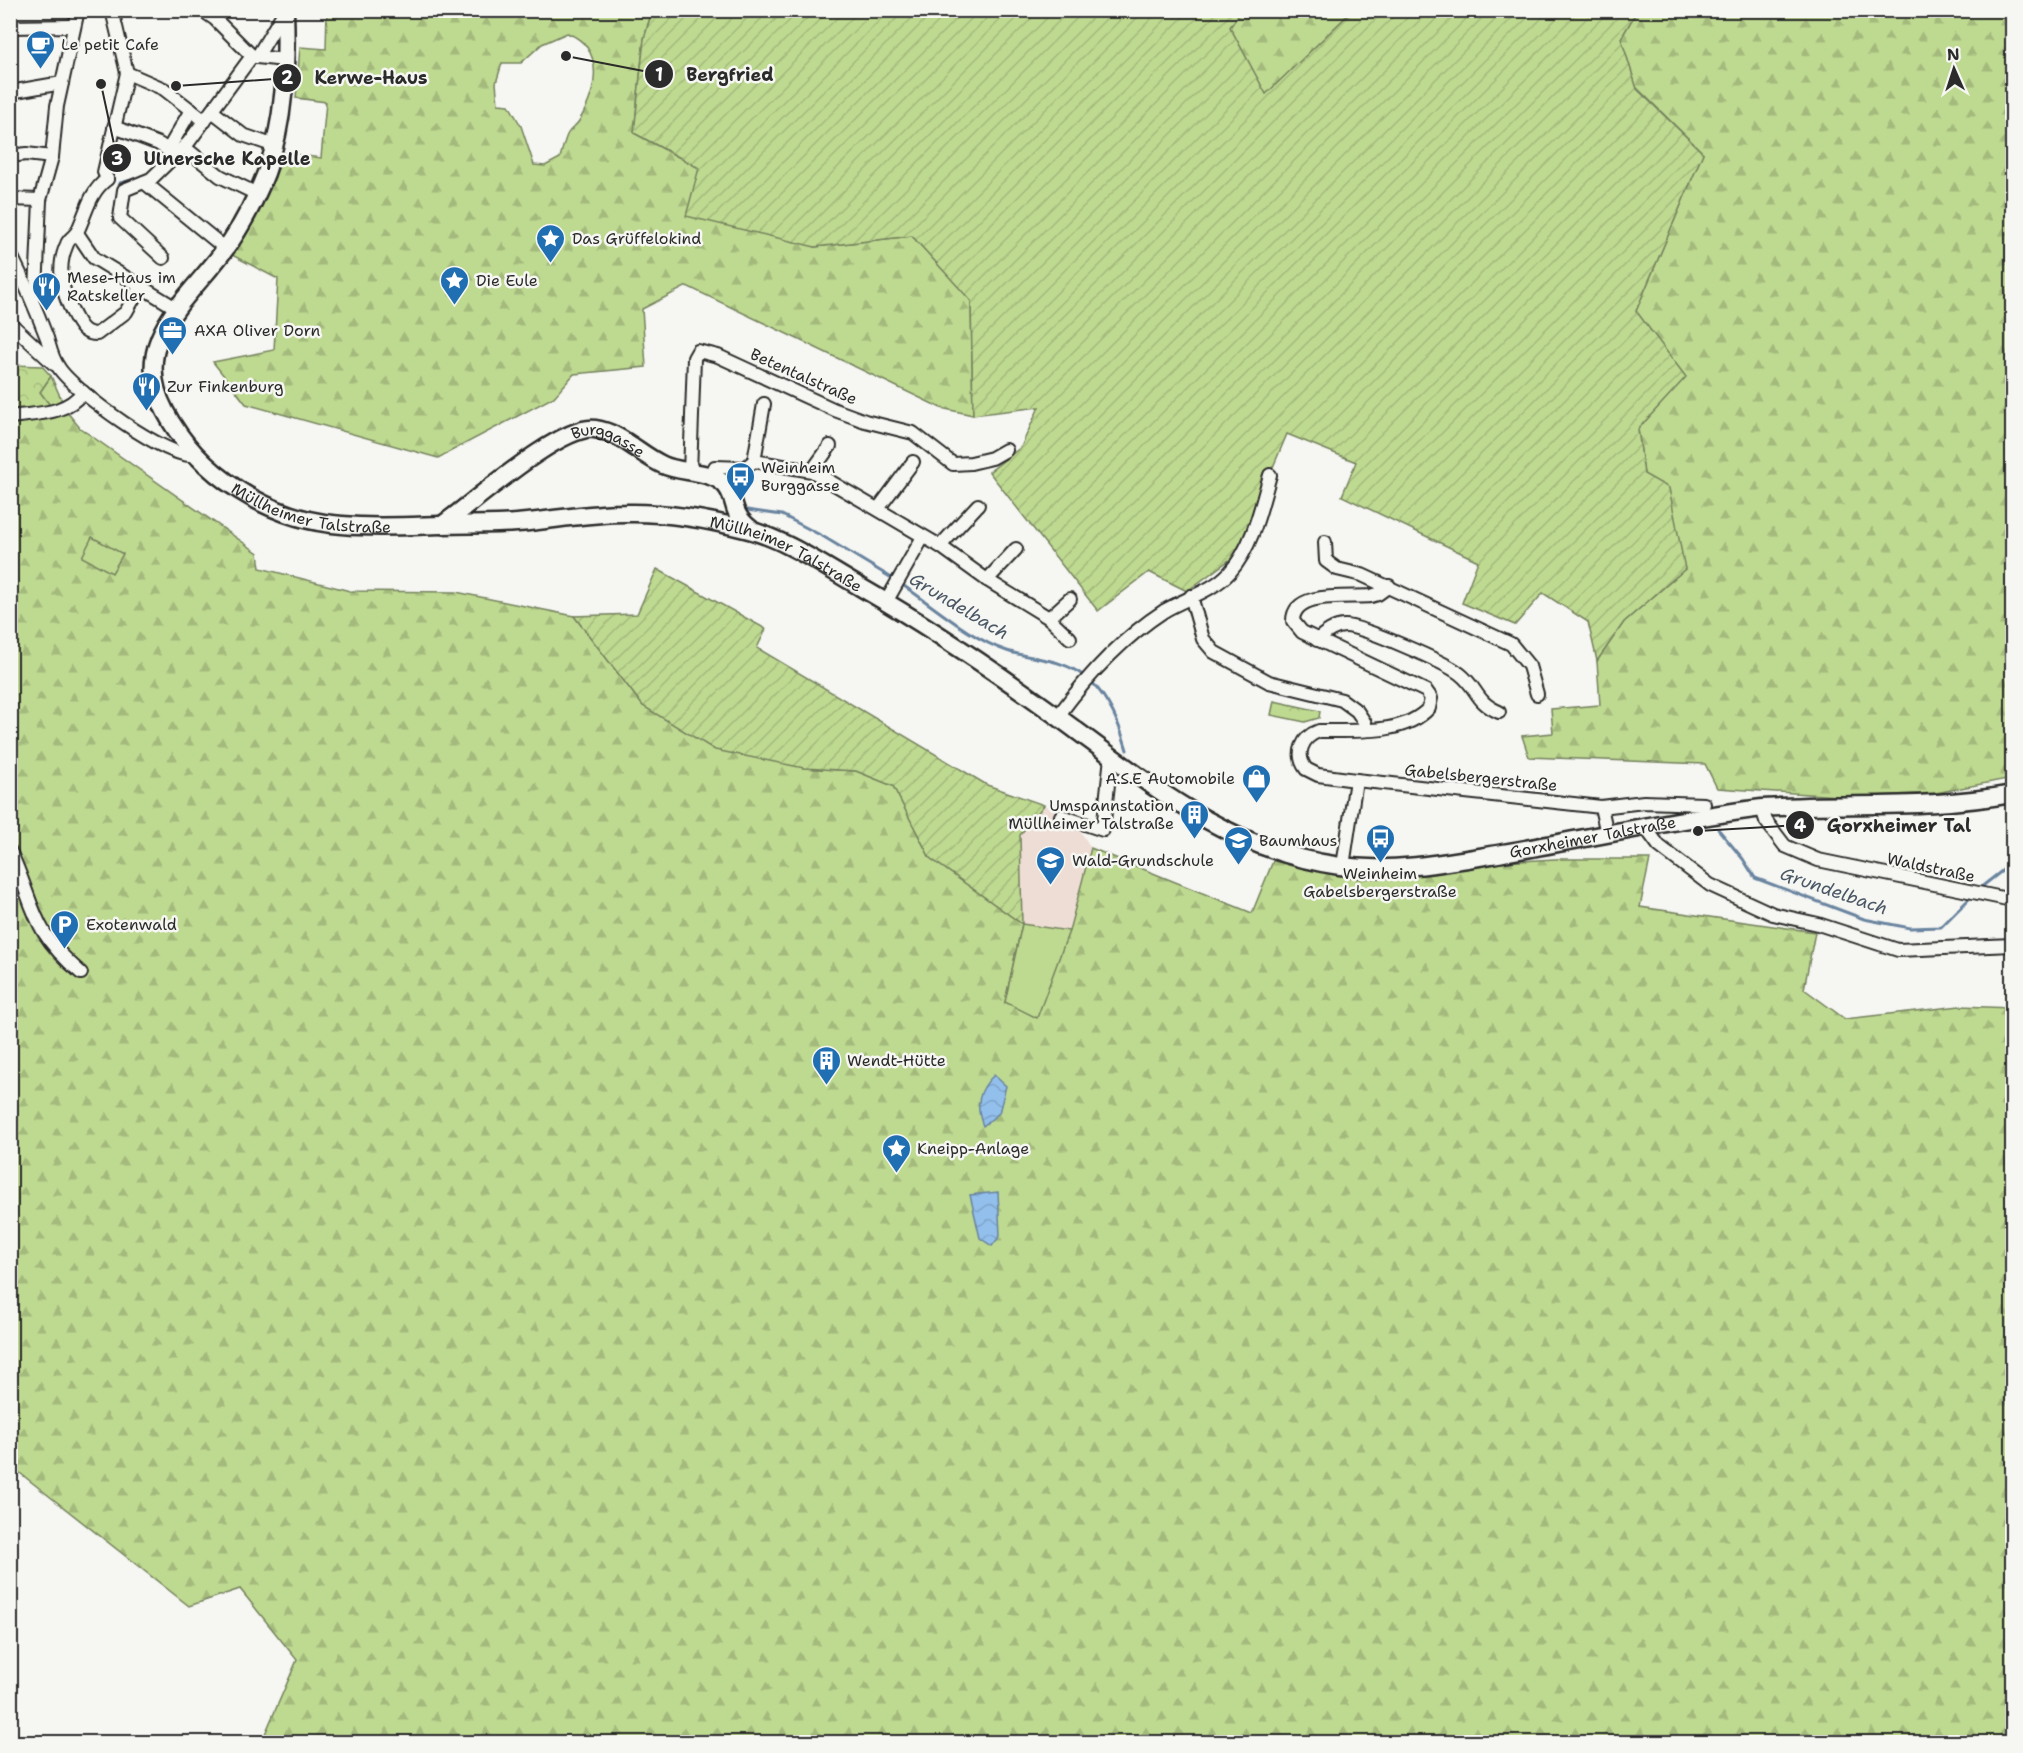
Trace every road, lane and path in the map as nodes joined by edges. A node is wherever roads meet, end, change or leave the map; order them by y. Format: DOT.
graph roads {
  1 [pos="78,10"];
  2 [pos="112,10"];
  3 [pos="202,10"];
  4 [pos="285,10"];
  5 [pos="74,26"];
  6 [pos="10,27"];
  7 [pos="255,57"];
  8 [pos="285,60"];
  9 [pos="127,73"];
  10 [pos="63,83"];
  11 [pos="10,92"];
  12 [pos="191,110"];
  13 [pos="209,116"];
  14 [pos="114,127"];
  15 [pos="275,146"];
  16 [pos="176,150"];
  17 [pos="10,156"];
  18 [pos="52,157"];
  19 [pos="107,180"];
  20 [pos="144,182"];
  21 [pos="124,190"];
  22 [pos="256,194"];
  23 [pos="10,199"];
  24 [pos="40,200"];
  25 [pos="77,233"];
  26 [pos="226,249"];
  27 [pos="12,257"];
  28 [pos="164,258"];
  29 [pos="36,263"];
  30 [pos="140,286"];
  31 [pos="32,299"];
  32 [pos="176,308"];
  33 [pos="10,323"];
  34 [pos="57,366"];
  35 [pos="83,392"];
  36 [pos="765,404"];
  37 [pos="10,417"];
  38 [pos="830,446"];
  39 [pos="1006,450"];
  40 [pos="196,455"];
  41 [pos="754,461"];
  42 [pos="913,462"];
  43 [pos="812,471"];
  44 [pos="690,473"];
  45 [pos="1270,475"];
  46 [pos="710,477"];
  47 [pos="477,500"];
  48 [pos="978,505"];
  49 [pos="878,509"];
  50 [pos="734,510"];
  51 [pos="721,524"];
  52 [pos="442,525"];
  53 [pos="489,525"];
  54 [pos="752,530"];
  55 [pos="923,537"];
  56 [pos="1325,542"];
  57 [pos="940,546"];
  58 [pos="1016,549"];
  59 [pos="987,580"];
  60 [pos="1389,586"];
  61 [pos="1191,596"];
  62 [pos="1070,599"];
  63 [pos="886,602"];
  64 [pos="1049,618"];
  65 [pos="1070,638"];
  66 [pos="1317,640"];
  67 [pos="1537,694"];
  68 [pos="1498,711"];
  69 [pos="1058,716"];
  70 [pos="1363,729"];
  71 [pos="1111,757"];
  72 [pos="1356,780"];
  73 [pos="2013,794"];
  74 [pos="1704,804"];
  75 [pos="1601,807"];
  76 [pos="1762,808"];
  77 [pos="1061,816"];
  78 [pos="1645,827"];
  79 [pos="1607,834"];
  80 [pos="10,851"];
  81 [pos="1317,861"];
  82 [pos="1343,866"];
  83 [pos="2013,900"];
  84 [pos="2013,945"];
  85 [pos="81,973"];
  1 -- 5 [label="street"];
  2 -- 9 [label="street"];
  3 -- 7 [label="street"];
  4 -- 7 [label="street"];
  4 -- 8 [label="main road, Müllheimer Talstraße"];
  5 -- 6 [label="street"];
  5 -- 10 [label="street"];
  7 -- 8 [label="street"];
  7 -- 13 [label="street"];
  8 -- 15 [label="main road, Müllheimer Talstraße"];
  9 -- 12 [label="street"];
  9 -- 14 [label="street"];
  10 -- 11 [label="street"];
  10 -- 18 [label="street"];
  12 -- 13 [label="street"];
  12 -- 16 [label="street"];
  13 -- 15 [label="street"];
  13 -- 16 [label="street"];
  14 -- 16 [label="street"];
  14 -- 19 [label="street"];
  15 -- 22 [label="main road, Müllheimer Talstraße"];
  16 -- 20 [label="street"];
  16 -- 22 [label="street"];
  17 -- 18 [label="street"];
  18 -- 24 [label="street"];
  19 -- 21 [label="street"];
  19 -- 25 [label="street"];
  20 -- 21 [label="street"];
  20 -- 26 [label="street"];
  21 -- 28 [label="street"];
  22 -- 26 [label="main road, Müllheimer Talstraße"];
  23 -- 24 [label="street"];
  24 -- 29 [label="street"];
  25 -- 30 [label="street"];
  25 -- 30 [label="street"];
  26 -- 32 [label="main road, Müllheimer Talstraße"];
  27 -- 29 [label="street"];
  27 -- 31 [label="street"];
  29 -- 31 [label="street"];
  30 -- 32 [label="street"];
  31 -- 34 [label="street"];
  32 -- 40 [label="main road, Müllheimer Talstraße"];
  33 -- 34 [label="street"];
  34 -- 35 [label="street"];
  35 -- 37 [label="street"];
  35 -- 40 [label="street"];
  36 -- 41 [label="street"];
  38 -- 43 [label="street"];
  39 -- 44 [label="street, Betentalstraße"];
  40 -- 52 [label="main road, Müllheimer Talstraße"];
  41 -- 43 [label="street"];
  41 -- 46 [label="street"];
  42 -- 49 [label="street"];
  43 -- 49 [label="street"];
  44 -- 46 [label="main road, Burggasse"];
  44 -- 47 [label="main road, Burggasse"];
  45 -- 61 [label="street"];
  46 -- 50 [label="main road"];
  47 -- 52 [label="main road, Burggasse"];
  47 -- 53 [label="main road"];
  48 -- 57 [label="street"];
  49 -- 55 [label="street"];
  50 -- 51 [label="main road"];
  50 -- 54 [label="main road"];
  51 -- 53 [label="main road, Müllheimer Talstraße"];
  51 -- 54 [label="main road, Müllheimer Talstraße"];
  52 -- 53 [label="main road, Müllheimer Talstraße"];
  54 -- 63 [label="main road, Müllheimer Talstraße"];
  55 -- 57 [label="street"];
  55 -- 63 [label="street"];
  56 -- 60 [label="street"];
  57 -- 59 [label="street"];
  58 -- 59 [label="street"];
  59 -- 64 [label="street"];
  60 -- 66 [label="street"];
  60 -- 67 [label="street"];
  61 -- 69 [label="street"];
  61 -- 70 [label="street"];
  62 -- 64 [label="street"];
  63 -- 69 [label="main road, Müllheimer Talstraße"];
  64 -- 65 [label="street"];
  66 -- 68 [label="street"];
  66 -- 70 [label="street"];
  69 -- 71 [label="main road, Müllheimer Talstraße"];
  70 -- 72 [label="street, Gabelsbergerstraße"];
  71 -- 77 [label="street"];
  71 -- 81 [label="main road, Müllheimer Talstraße"];
  72 -- 75 [label="street, Gabelsbergerstraße"];
  72 -- 82 [label="street"];
  73 -- 76 [label="main road, Gorxheimer Talstraße"];
  74 -- 75 [label="street, Gabelsbergerstraße"];
  75 -- 79 [label="street"];
  76 -- 78 [label="main road, Gorxheimer Talstraße"];
  76 -- 83 [label="street, Waldstraße"];
  78 -- 79 [label="main road, Gorxheimer Talstraße"];
  78 -- 84 [label="street"];
  79 -- 82 [label="main road, Gorxheimer Talstraße"];
  80 -- 85 [label="street"];
  81 -- 82 [label="main road, Gorxheimer Talstraße"];
}
